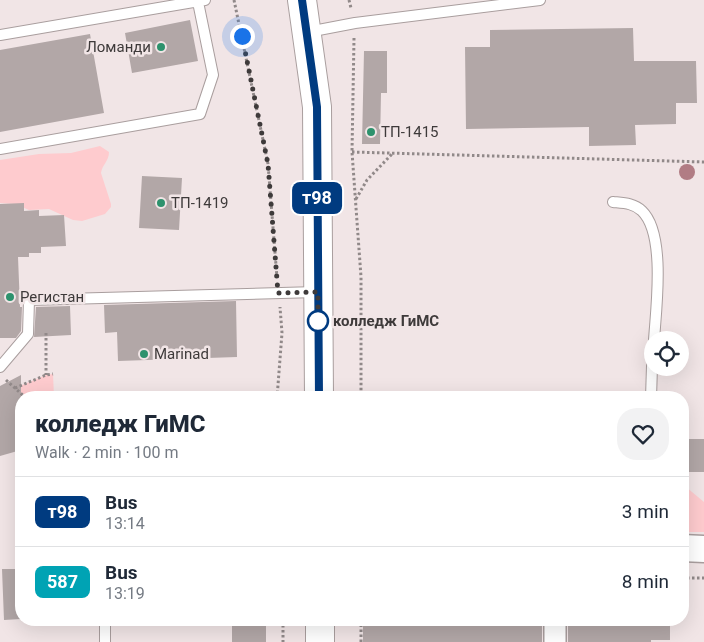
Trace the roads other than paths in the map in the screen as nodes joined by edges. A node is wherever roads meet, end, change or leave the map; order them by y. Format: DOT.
graph roads {
  1 [pos="302,0"];
  2 [pos="540,0"];
  3 [pos="201,1"];
  4 [pos="307,32"];
  5 [pos="0,36"];
  6 [pos="0,149"];
  7 [pos="613,202"];
  8 [pos="318,292"];
  9 [pos="655,331"];
  10 [pos="0,367"];
  11 [pos="652,376"];
  12 [pos="319,391"];
  13 [pos="651,391"];
  14 [pos="689,548"];
  15 [pos="704,548"];
  16 [pos="105,626"];
  17 [pos="320,626"];
  18 [pos="555,626"];
  19 [pos="105,642"];
  20 [pos="320,642"];
  21 [pos="555,642"];
  1 -- 4 [label="main road"];
  2 -- 4 [label="lane"];
  3 -- 5 [label="lane"];
  3 -- 6 [label="lane"];
  4 -- 8 [label="main road"];
  7 -- 9 [label="lane"];
  8 -- 10 [label="lane"];
  8 -- 12 [label="main road"];
  11 -- 13 [label="lane"];
  14 -- 15 [label="street"];
  16 -- 19 [label="lane"];
  17 -- 20 [label="main road"];
  18 -- 21 [label="street"];
}
